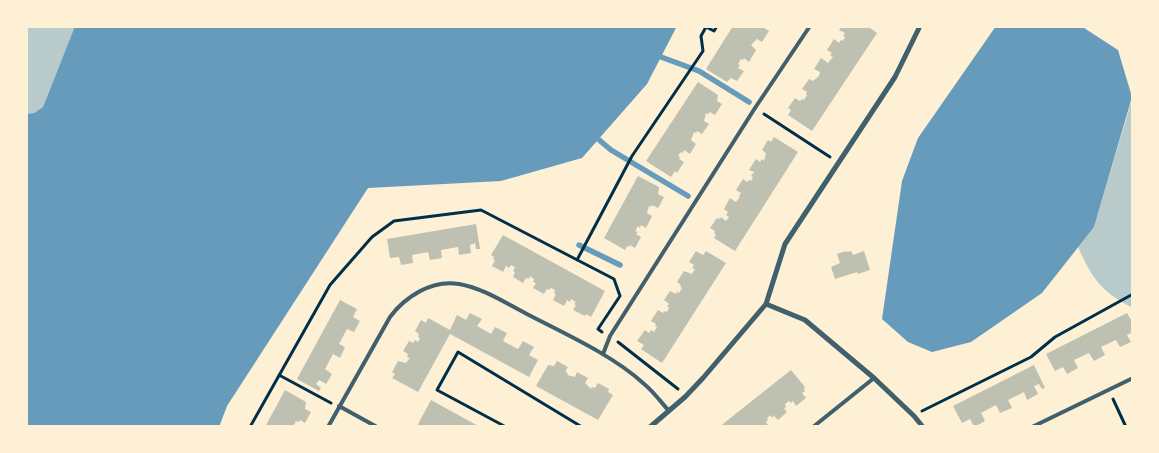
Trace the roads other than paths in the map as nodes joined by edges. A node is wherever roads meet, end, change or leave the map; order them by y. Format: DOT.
graph roads {
  1 [pos="810,26"];
  2 [pos="920,26"];
  3 [pos="766,304"];
  4 [pos="603,354"];
  5 [pos="874,378"];
  6 [pos="1133,378"];
  7 [pos="339,406"];
  8 [pos="669,411"];
  9 [pos="328,427"];
  10 [pos="377,427"];
  11 [pos="650,427"];
  12 [pos="813,427"];
  13 [pos="923,427"];
  14 [pos="1032,427"];
  1 -- 4 [label="lane"];
  2 -- 3 [label="street"];
  3 -- 5 [label="street"];
  3 -- 8 [label="street"];
  4 -- 7 [label="lane"];
  4 -- 8 [label="lane"];
  5 -- 12 [label="lane"];
  5 -- 13 [label="street"];
  6 -- 14 [label="lane"];
  7 -- 9 [label="lane"];
  7 -- 10 [label="lane"];
  8 -- 11 [label="street"];
}
